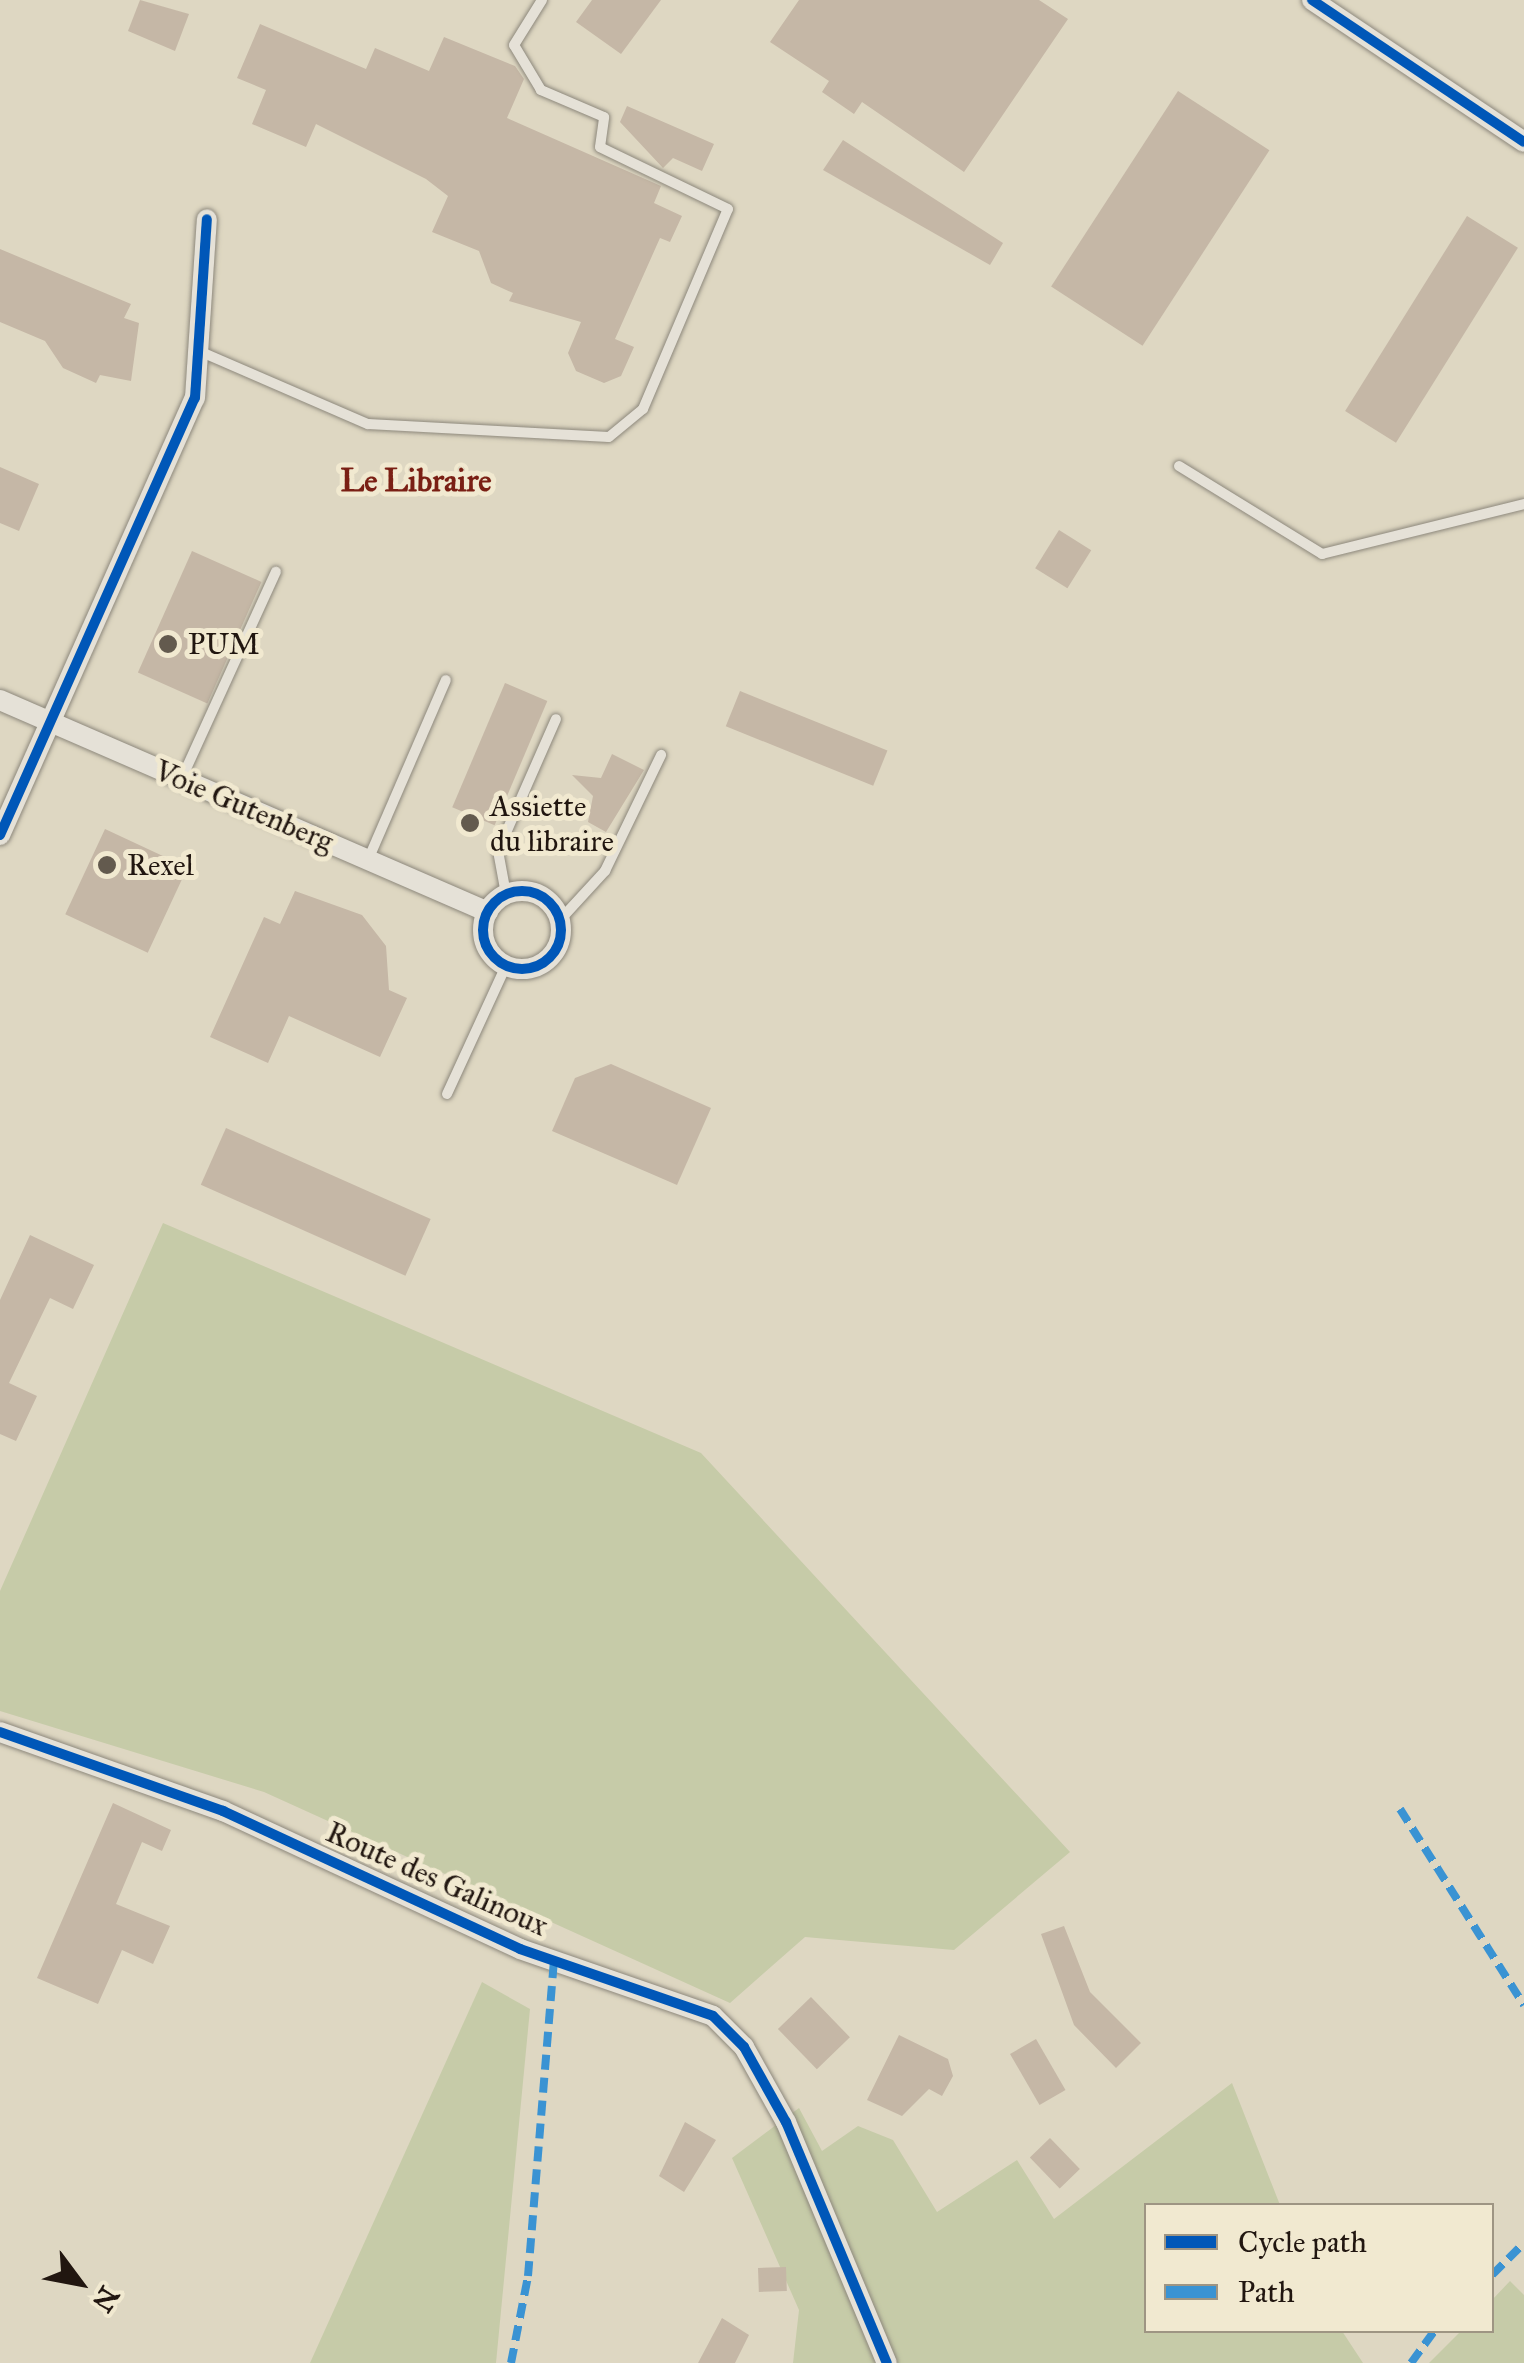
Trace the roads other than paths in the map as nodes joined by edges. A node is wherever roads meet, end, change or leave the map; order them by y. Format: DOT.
graph roads {
  1 [pos="542,0"];
  2 [pos="1312,0"];
  3 [pos="1524,142"];
  4 [pos="207,219"];
  5 [pos="198,350"];
  6 [pos="1179,466"];
  7 [pos="1524,504"];
  8 [pos="276,572"];
  9 [pos="446,680"];
  10 [pos="0,700"];
  11 [pos="556,719"];
  12 [pos="50,723"];
  13 [pos="661,755"];
  14 [pos="181,780"];
  15 [pos="0,835"];
  16 [pos="368,860"];
  17 [pos="506,894"];
  18 [pos="488,912"];
  19 [pos="560,920"];
  20 [pos="506,966"];
  21 [pos="447,1094"];
  22 [pos="0,1732"];
  23 [pos="887,2363"];
  1 -- 5 [label="lane"];
  2 -- 3 [label="street"];
  4 -- 5 [label="street"];
  5 -- 12 [label="street"];
  6 -- 7 [label="lane"];
  8 -- 14 [label="lane"];
  9 -- 16 [label="lane"];
  10 -- 12 [label="street, Voie Gutenberg"];
  11 -- 17 [label="lane"];
  12 -- 14 [label="street, Voie Gutenberg"];
  12 -- 15 [label="street"];
  13 -- 19 [label="lane"];
  14 -- 16 [label="street, Voie Gutenberg"];
  16 -- 18 [label="street, Voie Gutenberg"];
  17 -- 18 [label="street"];
  17 -- 19 [label="street"];
  18 -- 20 [label="street"];
  19 -- 20 [label="street"];
  20 -- 21 [label="lane"];
  22 -- 23 [label="street, Route des Galinoux"];
}
